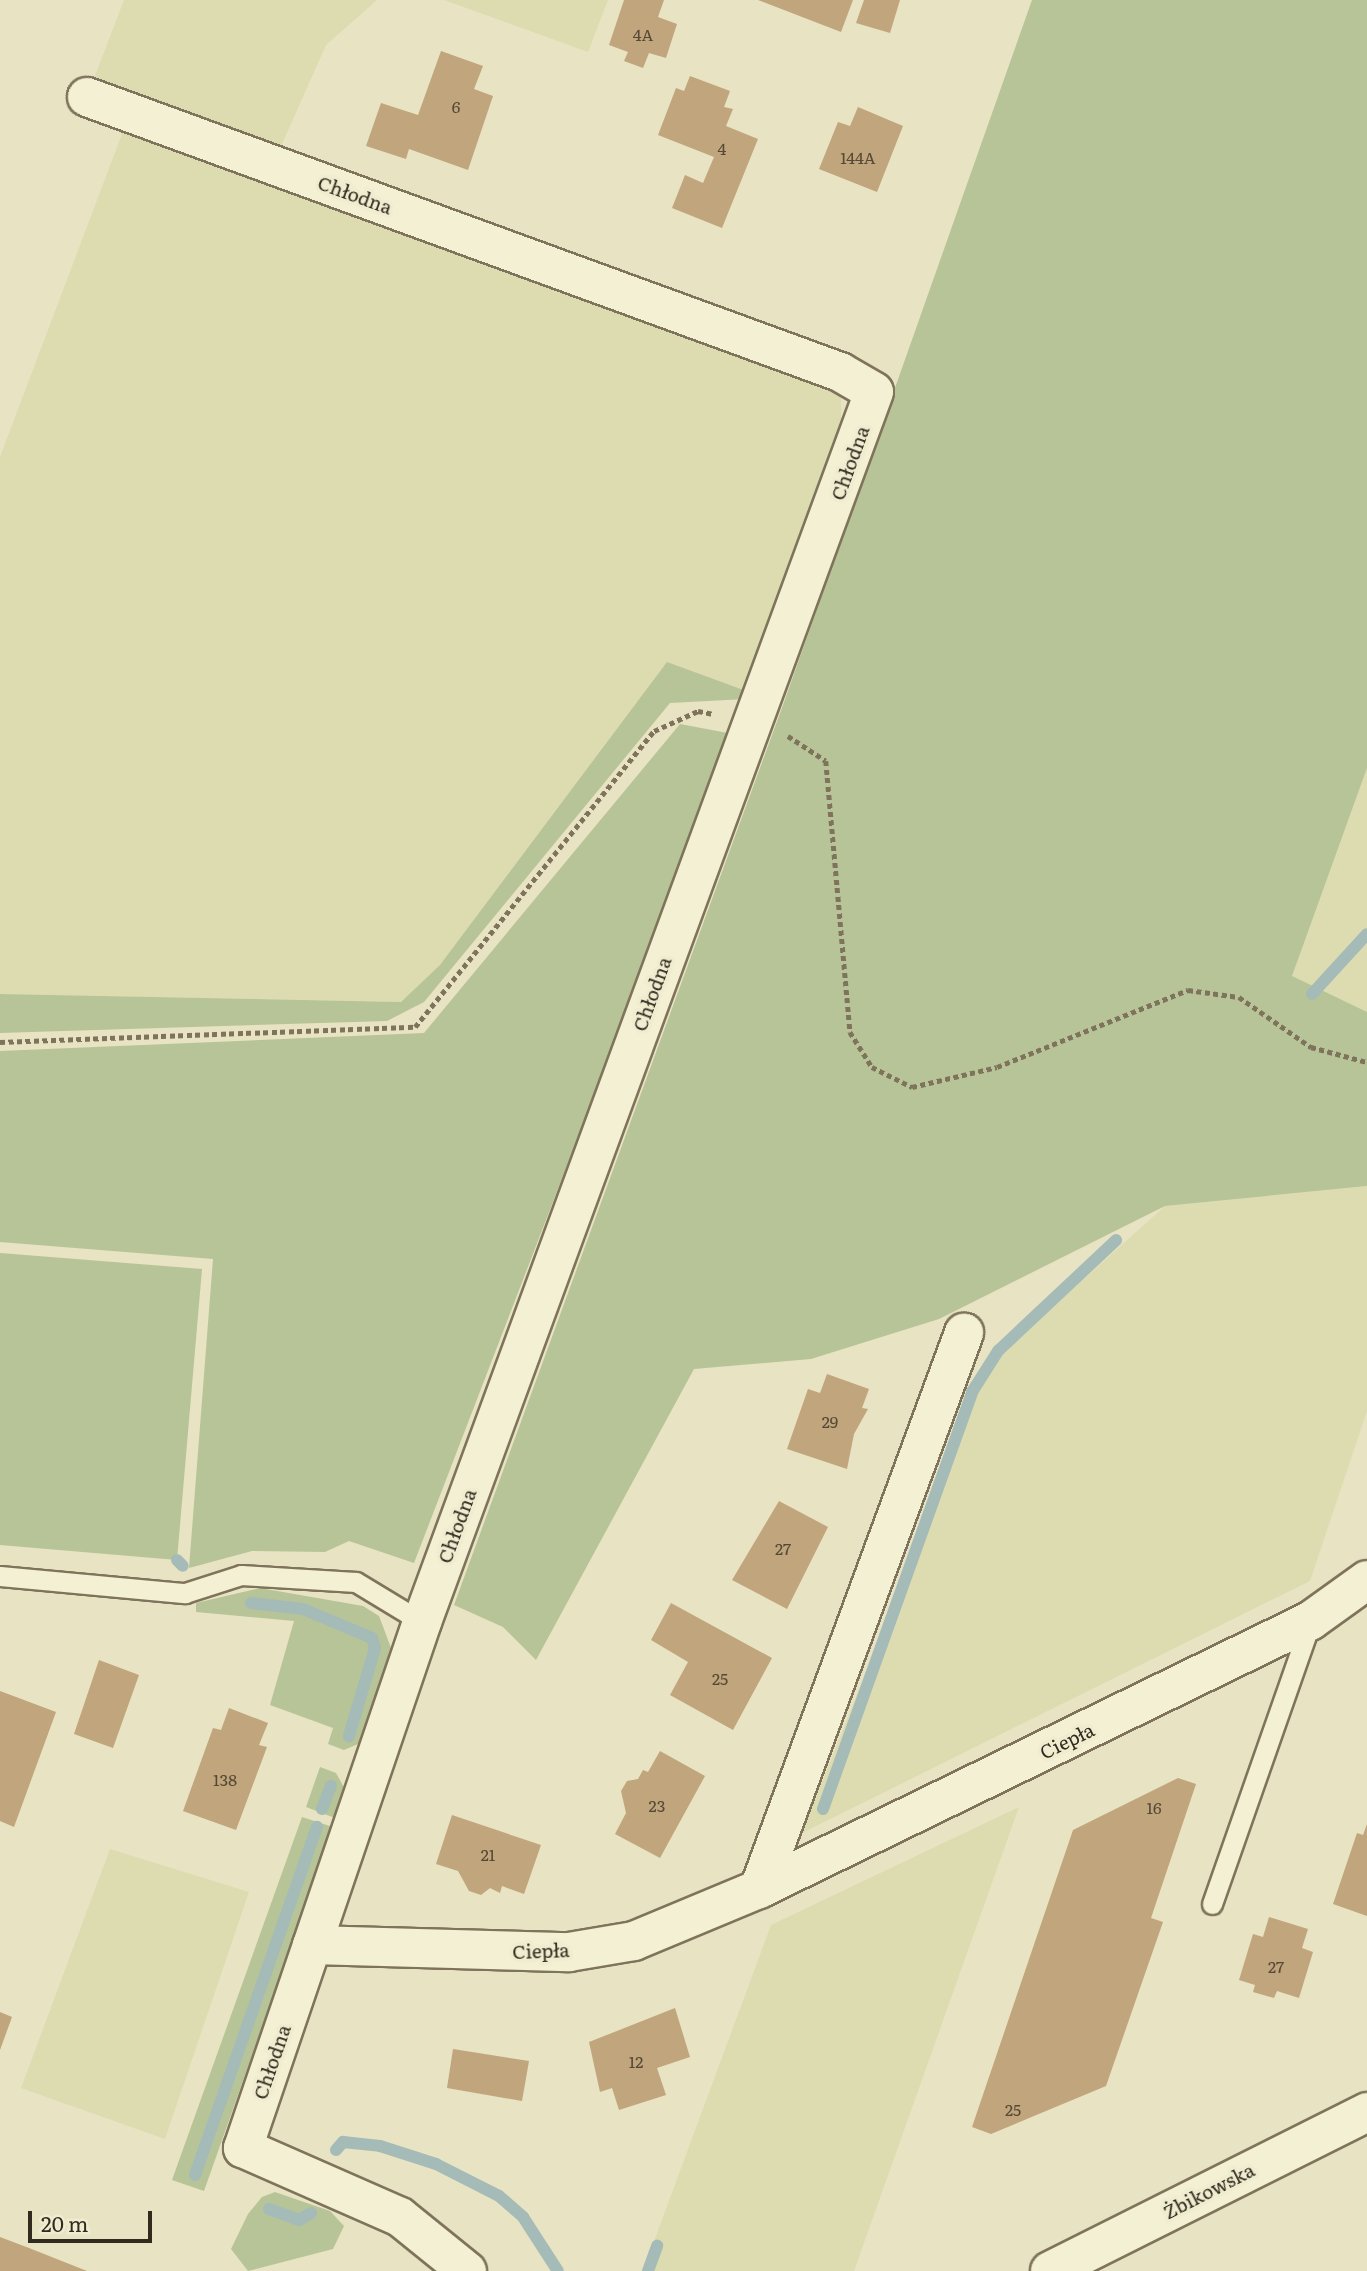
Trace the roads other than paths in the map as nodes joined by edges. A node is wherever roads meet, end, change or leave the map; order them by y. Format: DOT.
graph roads {
  1 [pos="87,97"];
  2 [pos="964,1333"];
  3 [pos="0,1576"];
  4 [pos="1367,1580"];
  5 [pos="1310,1621"];
  6 [pos="422,1622"];
  7 [pos="759,1889"];
  8 [pos="1212,1903"];
  9 [pos="312,1945"];
  10 [pos="1367,2112"];
  11 [pos="467,2271"];
  12 [pos="1051,2271"];
  1 -- 6 [label="street, Chłodna"];
  2 -- 7 [label="street"];
  3 -- 6 [label="lane"];
  4 -- 5 [label="street, Ciepła"];
  5 -- 7 [label="street, Ciepła"];
  5 -- 8 [label="lane"];
  6 -- 9 [label="street, Chłodna"];
  7 -- 9 [label="street, Ciepła"];
  9 -- 11 [label="street, Chłodna"];
  10 -- 12 [label="street, Żbikowska"];
}
